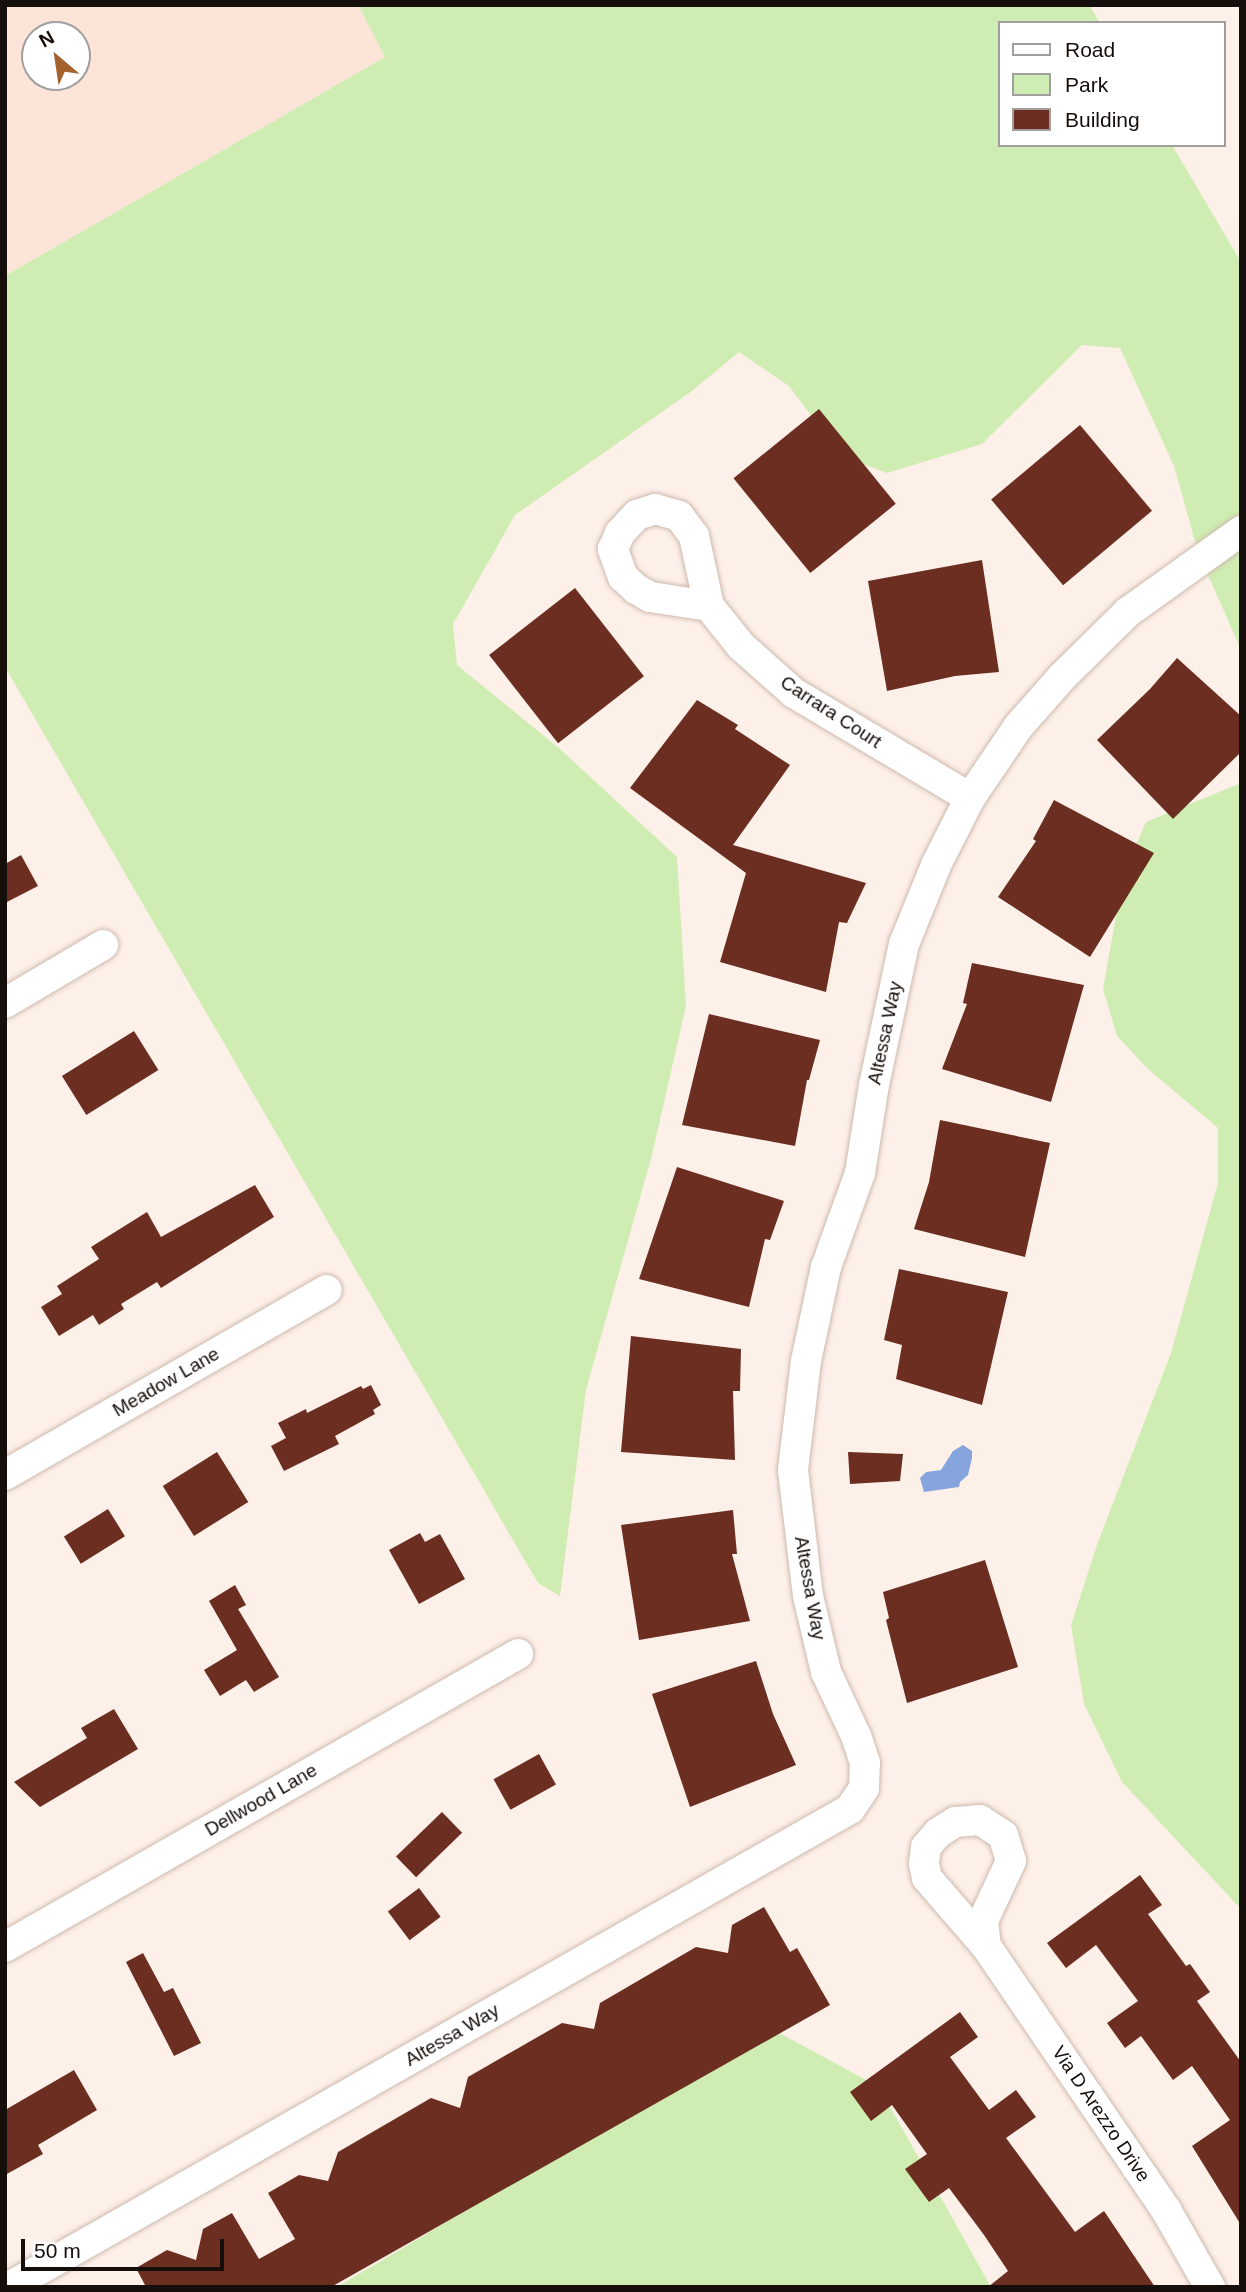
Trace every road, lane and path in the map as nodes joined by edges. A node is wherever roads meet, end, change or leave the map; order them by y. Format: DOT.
graph roads {
  1 [pos="1241,531"];
  2 [pos="709,606"];
  3 [pos="970,798"];
  4 [pos="103,945"];
  5 [pos="5,1003"];
  6 [pos="327,1290"];
  7 [pos="5,1475"];
  8 [pos="518,1654"];
  9 [pos="986,1946"];
  10 [pos="5,1947"];
  11 [pos="9,2287"];
  12 [pos="1210,2287"];
  1 -- 3 [label="street, Altessa Way"];
  2 -- 3 [label="street, Carrara Court"];
  3 -- 11 [label="street, Altessa Way"];
  4 -- 5 [label="street"];
  6 -- 7 [label="street, Meadow Lane"];
  8 -- 10 [label="street, Dellwood Lane"];
  9 -- 12 [label="street, Via D Arezzo Drive"];
}
